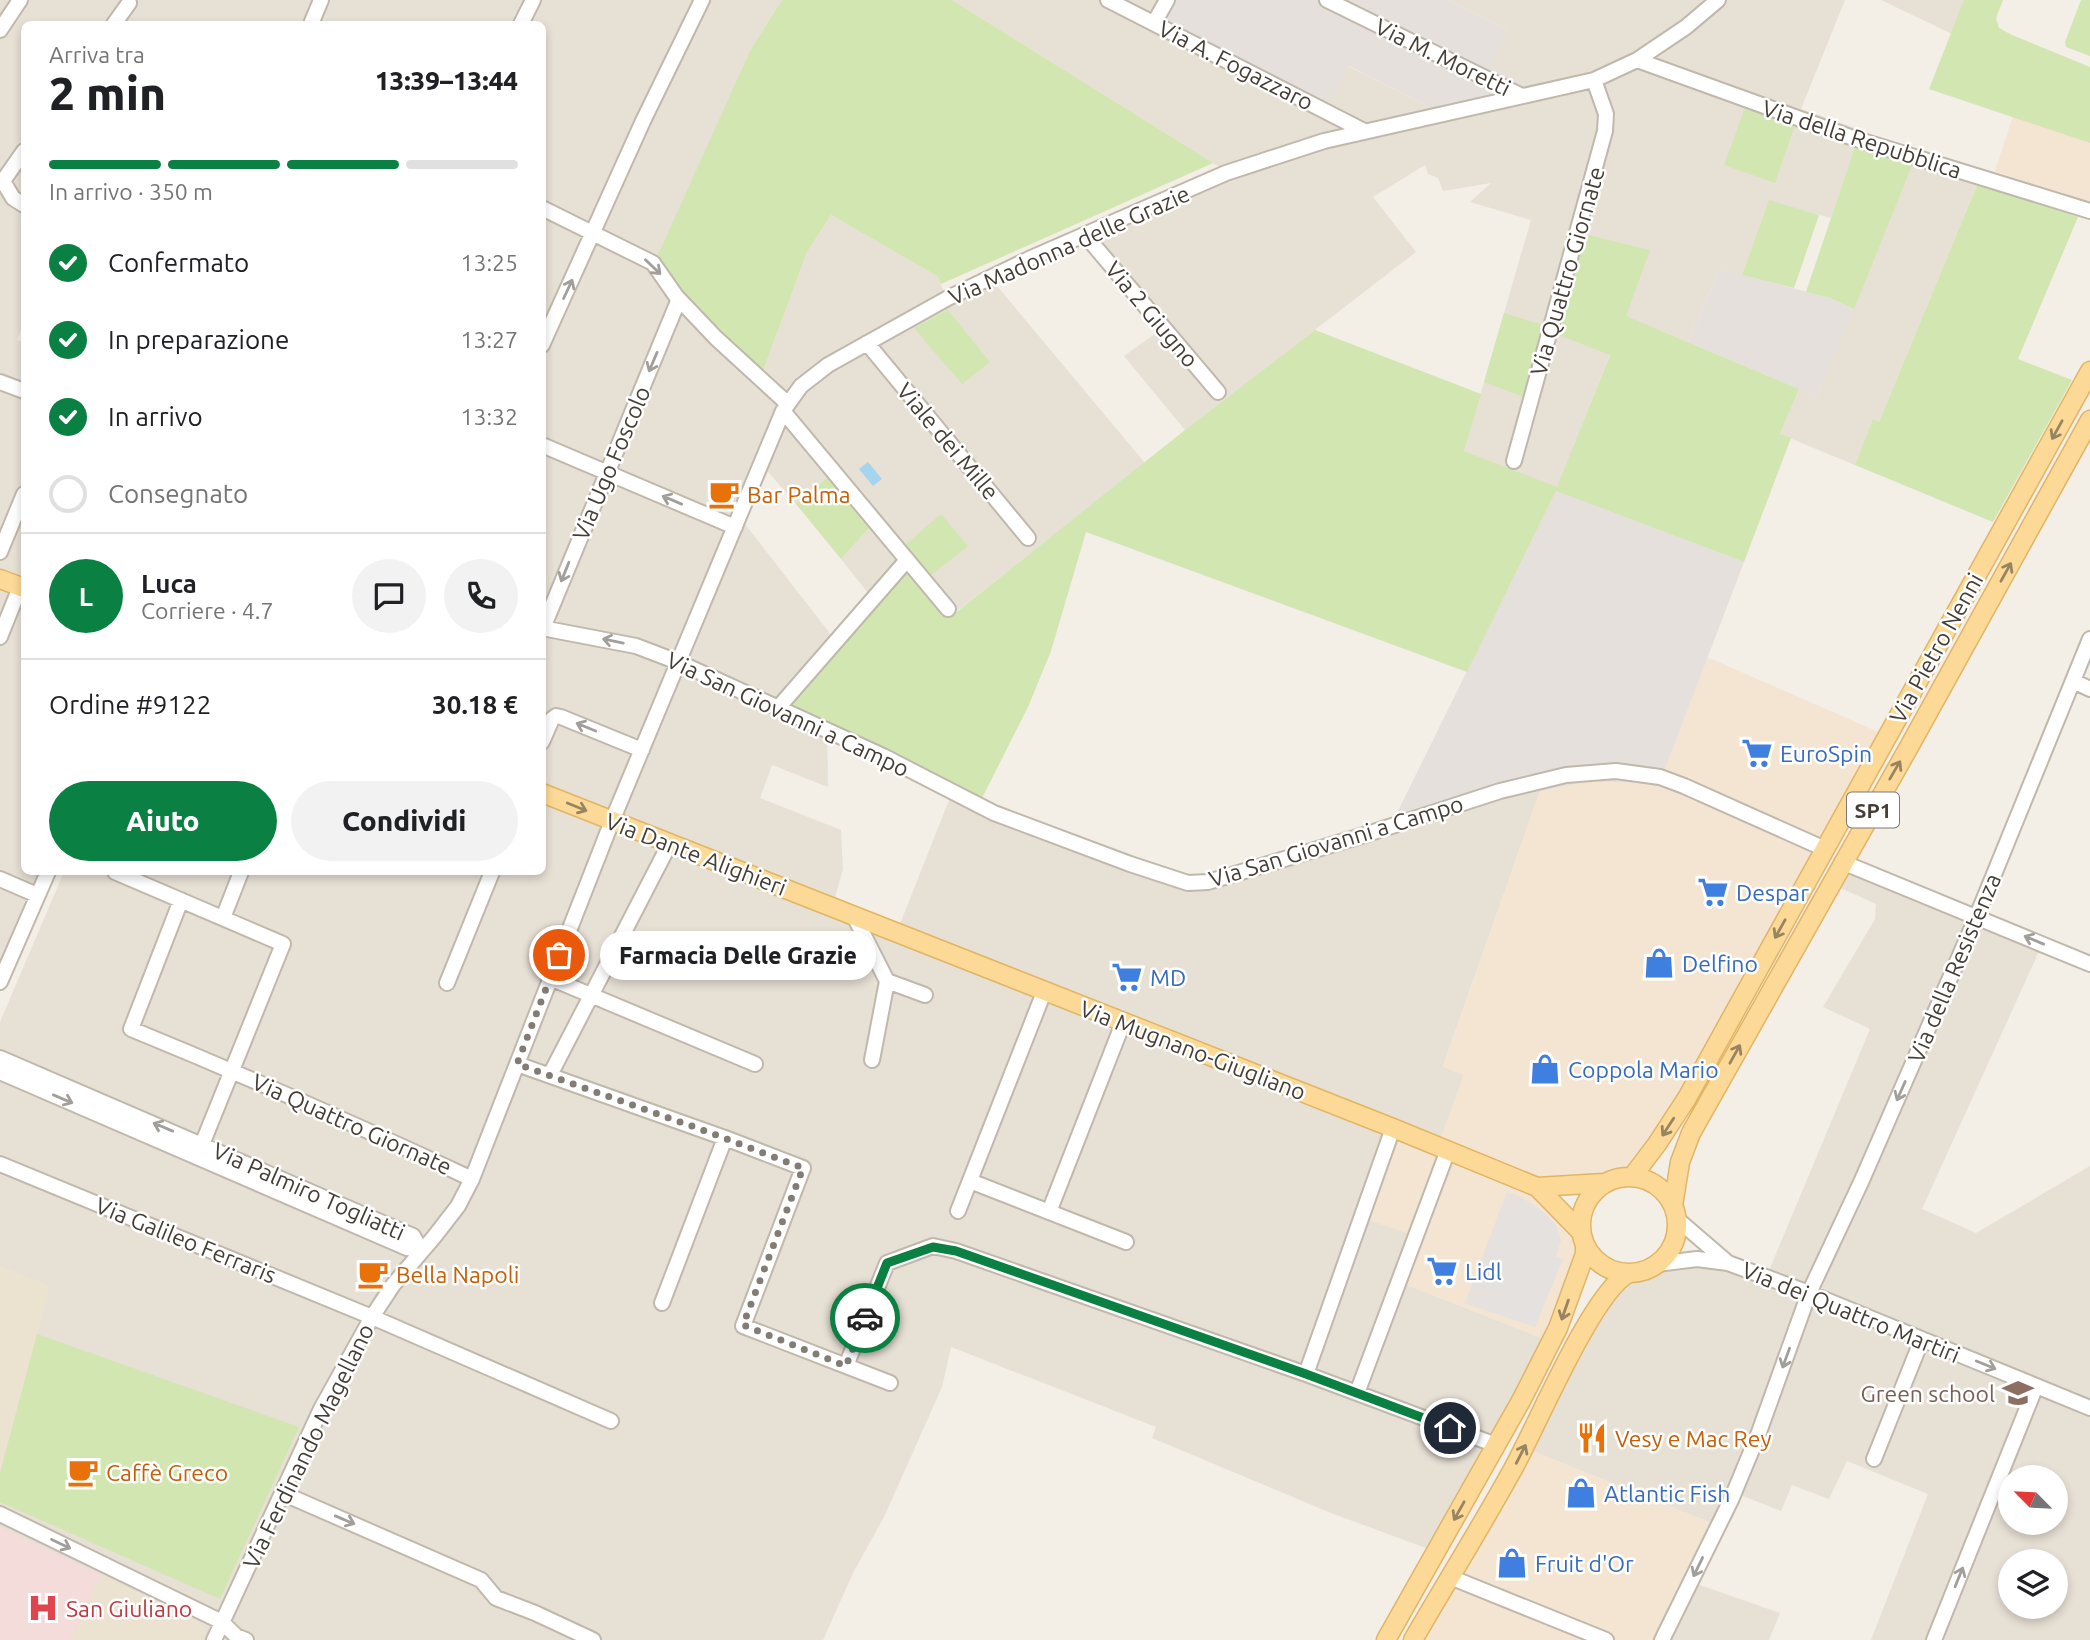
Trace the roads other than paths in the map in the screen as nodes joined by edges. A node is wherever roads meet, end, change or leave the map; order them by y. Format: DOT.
graph roads {
  1 [pos="20,0"];
  2 [pos="321,0"];
  3 [pos="533,0"];
  4 [pos="702,0"];
  5 [pos="1108,0"];
  6 [pos="1167,0"];
  7 [pos="1327,0"];
  8 [pos="1718,0"];
  9 [pos="129,3"];
  10 [pos="116,21"];
  11 [pos="312,21"];
  12 [pos="522,21"];
  13 [pos="1154,23"];
  14 [pos="0,30"];
  15 [pos="1637,60"];
  16 [pos="1594,80"];
  17 [pos="1522,96"];
  18 [pos="1364,131"];
  19 [pos="21,155"];
  20 [pos="2,181"];
  21 [pos="21,203"];
  22 [pos="546,210"];
  23 [pos="2090,211"];
  24 [pos="594,233"];
  25 [pos="1086,236"];
  26 [pos="679,299"];
  27 [pos="546,333"];
  28 [pos="867,343"];
  29 [pos="2090,371"];
  30 [pos="0,382"];
  31 [pos="21,390"];
  32 [pos="1218,392"];
  33 [pos="785,407"];
  34 [pos="2090,420"];
  35 [pos="546,447"];
  36 [pos="1514,461"];
  37 [pos="607,473"];
  38 [pos="21,501"];
  39 [pos="734,527"];
  40 [pos="1028,538"];
  41 [pos="0,552"];
  42 [pos="907,559"];
  43 [pos="0,579"];
  44 [pos="21,586"];
  45 [pos="21,591"];
  46 [pos="948,609"];
  47 [pos="546,621"];
  48 [pos="546,629"];
  49 [pos="0,636"];
  50 [pos="2090,639"];
  51 [pos="678,662"];
  52 [pos="2073,681"];
  53 [pos="2090,689"];
  54 [pos="776,709"];
  55 [pos="547,716"];
  56 [pos="642,750"];
  57 [pos="546,795"];
  58 [pos="612,821"];
  59 [pos="670,843"];
  60 [pos="1825,849"];
  61 [pos="1842,862"];
  62 [pos="47,875"];
  63 [pos="122,875"];
  64 [pos="240,875"];
  65 [pos="491,875"];
  66 [pos="0,879"];
  67 [pos="37,895"];
  68 [pos="181,900"];
  69 [pos="852,915"];
  70 [pos="1977,916"];
  71 [pos="223,918"];
  72 [pos="2090,964"];
  73 [pos="550,978"];
  74 [pos="0,980"];
  75 [pos="887,981"];
  76 [pos="447,983"];
  77 [pos="1044,992"];
  78 [pos="591,995"];
  79 [pos="925,995"];
  80 [pos="1123,1023"];
  81 [pos="0,1058"];
  82 [pos="872,1059"];
  83 [pos="517,1064"];
  84 [pos="755,1064"];
  85 [pos="232,1070"];
  86 [pos="0,1072"];
  87 [pos="550,1075"];
  88 [pos="1393,1128"];
  89 [pos="725,1138"];
  90 [pos="199,1150"];
  91 [pos="1448,1150"];
  92 [pos="0,1164"];
  93 [pos="1632,1177"];
  94 [pos="472,1179"];
  95 [pos="970,1181"];
  96 [pos="1604,1183"];
  97 [pos="1537,1187"];
  98 [pos="958,1212"];
  99 [pos="1049,1212"];
  100 [pos="1675,1213"];
  101 [pos="1583,1239"];
  102 [pos="1126,1242"];
  103 [pos="421,1250"];
  104 [pos="1728,1263"];
  105 [pos="1657,1264"];
  106 [pos="1629,1273"];
  107 [pos="1809,1293"];
  108 [pos="662,1303"];
  109 [pos="372,1317"];
  110 [pos="1922,1339"];
  111 [pos="846,1366"];
  112 [pos="1306,1374"];
  113 [pos="890,1383"];
  114 [pos="2036,1386"];
  115 [pos="1357,1393"];
  116 [pos="2090,1408"];
  117 [pos="611,1421"];
  118 [pos="1496,1445"];
  119 [pos="1874,1459"];
  120 [pos="282,1493"];
  121 [pos="0,1514"];
  122 [pos="1450,1577"];
  123 [pos="222,1622"];
  124 [pos="214,1640"];
  125 [pos="246,1640"];
  126 [pos="593,1640"];
  127 [pos="1386,1640"];
  128 [pos="1413,1640"];
  129 [pos="1606,1640"];
  130 [pos="1662,1640"];
  131 [pos="1934,1640"];
  1 -- 14 [label="street"];
  2 -- 11 [label="street"];
  3 -- 12 [label="street"];
  4 -- 24 [label="street"];
  5 -- 13 [label="street, Via A. Fogazzaro"];
  6 -- 13 [label="street"];
  7 -- 17 [label="street, Via M. Moretti"];
  8 -- 15 [label="street, Via Madonna delle Grazie"];
  9 -- 10 [label="street"];
  13 -- 18 [label="street, Via A. Fogazzaro"];
  15 -- 16 [label="street, Via Madonna delle Grazie"];
  15 -- 23 [label="street, Via della Repubblica"];
  16 -- 17 [label="street, Via Madonna delle Grazie"];
  16 -- 36 [label="street, Via Quattro Giornate"];
  17 -- 18 [label="street, Via Madonna delle Grazie"];
  18 -- 25 [label="street, Via Madonna delle Grazie"];
  19 -- 20 [label="street"];
  20 -- 21 [label="street"];
  22 -- 24 [label="street"];
  24 -- 26 [label="street, one-way"];
  27 -- 24 [label="street, one-way"];
  25 -- 28 [label="street, Via Madonna delle Grazie"];
  25 -- 32 [label="street, Via 2 Giugno"];
  26 -- 33 [label="street"];
  26 -- 37 [label="street, Via Ugo Foscolo, one-way"];
  28 -- 33 [label="street, Via Madonna delle Grazie"];
  28 -- 40 [label="street, Viale dei Mille"];
  29 -- 60 [label="main road, Via Pietro Nenni / SP1, one-way"];
  30 -- 31 [label="street"];
  33 -- 39 [label="street, Via Madonna delle Grazie"];
  33 -- 42 [label="street"];
  61 -- 34 [label="main road, Via Pietro Nenni / SP1, one-way"];
  35 -- 37 [label="street"];
  39 -- 37 [label="street, one-way"];
  37 -- 47 [label="street, Via Ugo Foscolo, one-way"];
  38 -- 41 [label="street"];
  39 -- 51 [label="street, Via Madonna delle Grazie"];
  42 -- 46 [label="street"];
  42 -- 54 [label="street"];
  43 -- 44 [label="main road"];
  45 -- 49 [label="street"];
  51 -- 48 [label="street, Via San Giovanni a Campo, one-way"];
  50 -- 52 [label="street, Via della Resistenza"];
  51 -- 54 [label="street, Via San Giovanni a Campo"];
  51 -- 56 [label="street, Via Madonna delle Grazie"];
  52 -- 53 [label="street"];
  52 -- 70 [label="street, Via della Resistenza"];
  54 -- 60 [label="street, Via San Giovanni a Campo"];
  56 -- 55 [label="street, one-way"];
  56 -- 58 [label="street, Via Madonna delle Grazie"];
  57 -- 58 [label="main road, Via Dante Alighieri, one-way"];
  58 -- 59 [label="main road, Via Dante Alighieri"];
  58 -- 73 [label="street, Via Ferdinando Magellano"];
  59 -- 69 [label="main road, Via Dante Alighieri"];
  59 -- 78 [label="street"];
  60 -- 93 [label="main road, Via Pietro Nenni / SP1, one-way"];
  61 -- 70 [label="street"];
  100 -- 61 [label="main road, Via Pietro Nenni / SP1, one-way"];
  62 -- 67 [label="street"];
  63 -- 68 [label="street, Via Quattro Giornate"];
  64 -- 71 [label="street"];
  65 -- 76 [label="street"];
  66 -- 67 [label="street"];
  67 -- 74 [label="street"];
  68 -- 71 [label="street, Via Quattro Giornate"];
  68 -- 85 [label="street"];
  69 -- 75 [label="street"];
  69 -- 77 [label="main road, Via Mugnano-Giugliano"];
  72 -- 70 [label="street, one-way"];
  70 -- 107 [label="street, Via della Resistenza, one-way"];
  71 -- 85 [label="street, Via Quattro Giornate"];
  73 -- 78 [label="street"];
  73 -- 83 [label="street, Via Ferdinando Magellano"];
  75 -- 79 [label="street"];
  75 -- 82 [label="street"];
  77 -- 80 [label="main road, Via Mugnano-Giugliano"];
  77 -- 95 [label="street"];
  78 -- 84 [label="street"];
  78 -- 87 [label="street"];
  80 -- 88 [label="main road, Via Mugnano-Giugliano"];
  80 -- 99 [label="street"];
  90 -- 81 [label="street, Via Palmiro Togliatti, one-way"];
  83 -- 87 [label="street"];
  83 -- 94 [label="street, Via Ferdinando Magellano"];
  85 -- 90 [label="street, Via Quattro Giornate"];
  85 -- 94 [label="street, Via Quattro Giornate"];
  86 -- 90 [label="street, Via Palmiro Togliatti, one-way"];
  87 -- 89 [label="street"];
  88 -- 91 [label="main road, Via Mugnano-Giugliano"];
  88 -- 112 [label="street"];
  89 -- 108 [label="street"];
  89 -- 111 [label="street"];
  90 -- 103 [label="street, Via Palmiro Togliatti"];
  91 -- 97 [label="main road, Via Mugnano-Giugliano"];
  91 -- 115 [label="street"];
  92 -- 109 [label="street, Via Galileo Ferraris"];
  93 -- 96 [label="main road"];
  93 -- 100 [label="main road"];
  94 -- 103 [label="street, Via Ferdinando Magellano"];
  95 -- 98 [label="street"];
  95 -- 99 [label="street"];
  96 -- 97 [label="main road, Via Mugnano-Giugliano"];
  96 -- 101 [label="main road"];
  97 -- 101 [label="main road, Via Mugnano-Giugliano"];
  99 -- 102 [label="street"];
  100 -- 104 [label="street, Via dei Quattro Martiri"];
  100 -- 105 [label="main road"];
  101 -- 106 [label="main road"];
  101 -- 118 [label="main road, one-way"];
  103 -- 109 [label="street, Via Ferdinando Magellano"];
  104 -- 105 [label="street, Via dei Quattro Martiri"];
  104 -- 107 [label="street, Via dei Quattro Martiri"];
  105 -- 106 [label="main road"];
  122 -- 106 [label="main road, one-way"];
  107 -- 110 [label="street, Via dei Quattro Martiri"];
  107 -- 130 [label="street, Via della Resistenza, one-way"];
  109 -- 117 [label="street, Via Galileo Ferraris"];
  109 -- 120 [label="street, Via Ferdinando Magellano"];
  110 -- 114 [label="street, Via dei Quattro Martiri, one-way"];
  110 -- 119 [label="street"];
  111 -- 112 [label="street"];
  111 -- 113 [label="street"];
  112 -- 115 [label="street"];
  114 -- 116 [label="street, Via dei Quattro Martiri"];
  131 -- 114 [label="street, one-way"];
  115 -- 118 [label="street"];
  118 -- 127 [label="main road, one-way"];
  120 -- 123 [label="street, Via Ferdinando Magellano"];
  120 -- 126 [label="street, one-way"];
  121 -- 123 [label="street, one-way"];
  122 -- 128 [label="main road"];
  122 -- 129 [label="street"];
  123 -- 124 [label="street, Via Ferdinando Magellano"];
  123 -- 125 [label="street"];
}
